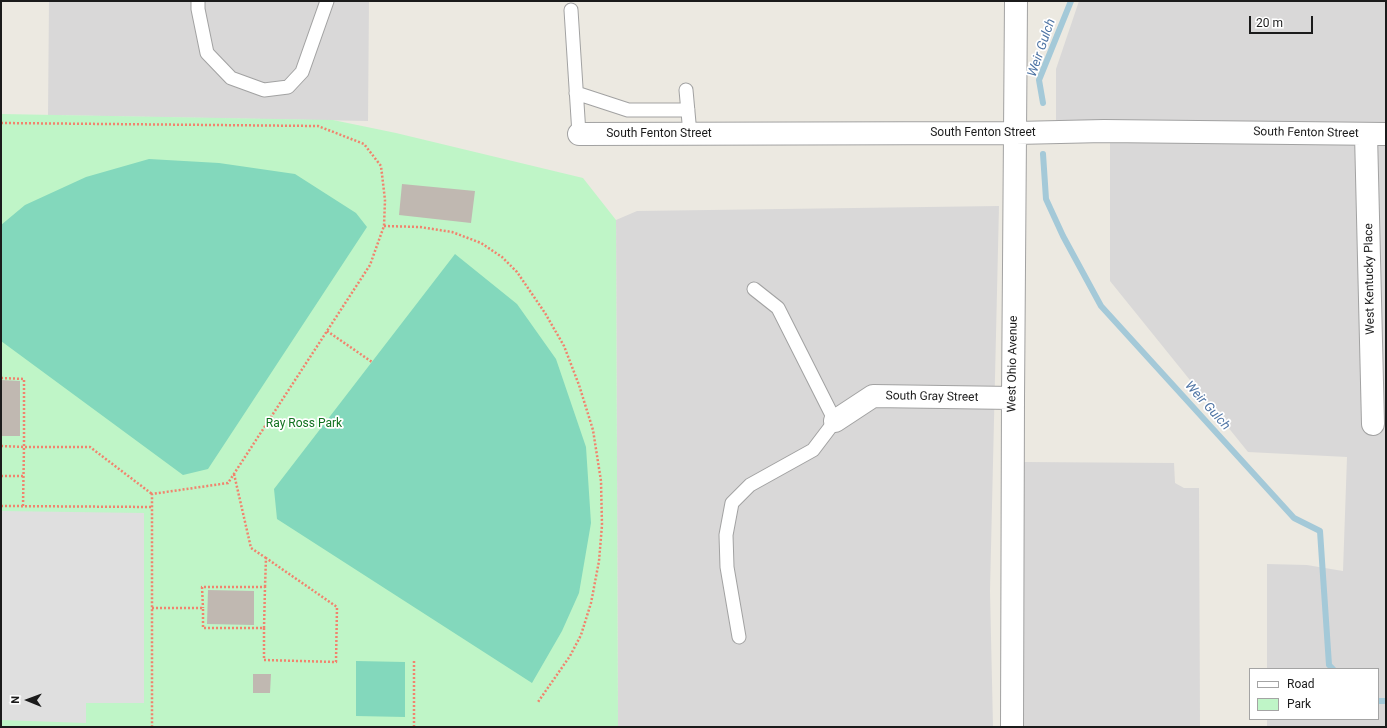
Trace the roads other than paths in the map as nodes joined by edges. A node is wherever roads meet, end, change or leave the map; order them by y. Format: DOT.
graph roads {
  1 [pos="198,1"];
  2 [pos="327,1"];
  3 [pos="1016,1"];
  4 [pos="570,10"];
  5 [pos="686,90"];
  6 [pos="576,93"];
  7 [pos="688,110"];
  8 [pos="1016,133"];
  9 [pos="579,134"];
  10 [pos="690,134"];
  11 [pos="1376,134"];
  12 [pos="754,289"];
  13 [pos="1013,398"];
  14 [pos="835,421"];
  15 [pos="1373,424"];
  16 [pos="739,637"];
  17 [pos="1012,727"];
  1 -- 2 [label="lane"];
  3 -- 8 [label="street, West Ohio Avenue"];
  4 -- 6 [label="lane"];
  5 -- 7 [label="lane"];
  6 -- 7 [label="lane"];
  6 -- 9 [label="lane"];
  7 -- 10 [label="lane"];
  8 -- 10 [label="street, South Fenton Street"];
  8 -- 11 [label="street, South Fenton Street"];
  8 -- 13 [label="street, West Ohio Avenue"];
  9 -- 10 [label="street, South Fenton Street"];
  11 -- 15 [label="street, West Kentucky Place"];
  12 -- 14 [label="lane"];
  13 -- 14 [label="street, South Gray Street"];
  13 -- 17 [label="street, West Ohio Avenue"];
  14 -- 16 [label="lane"];
}
